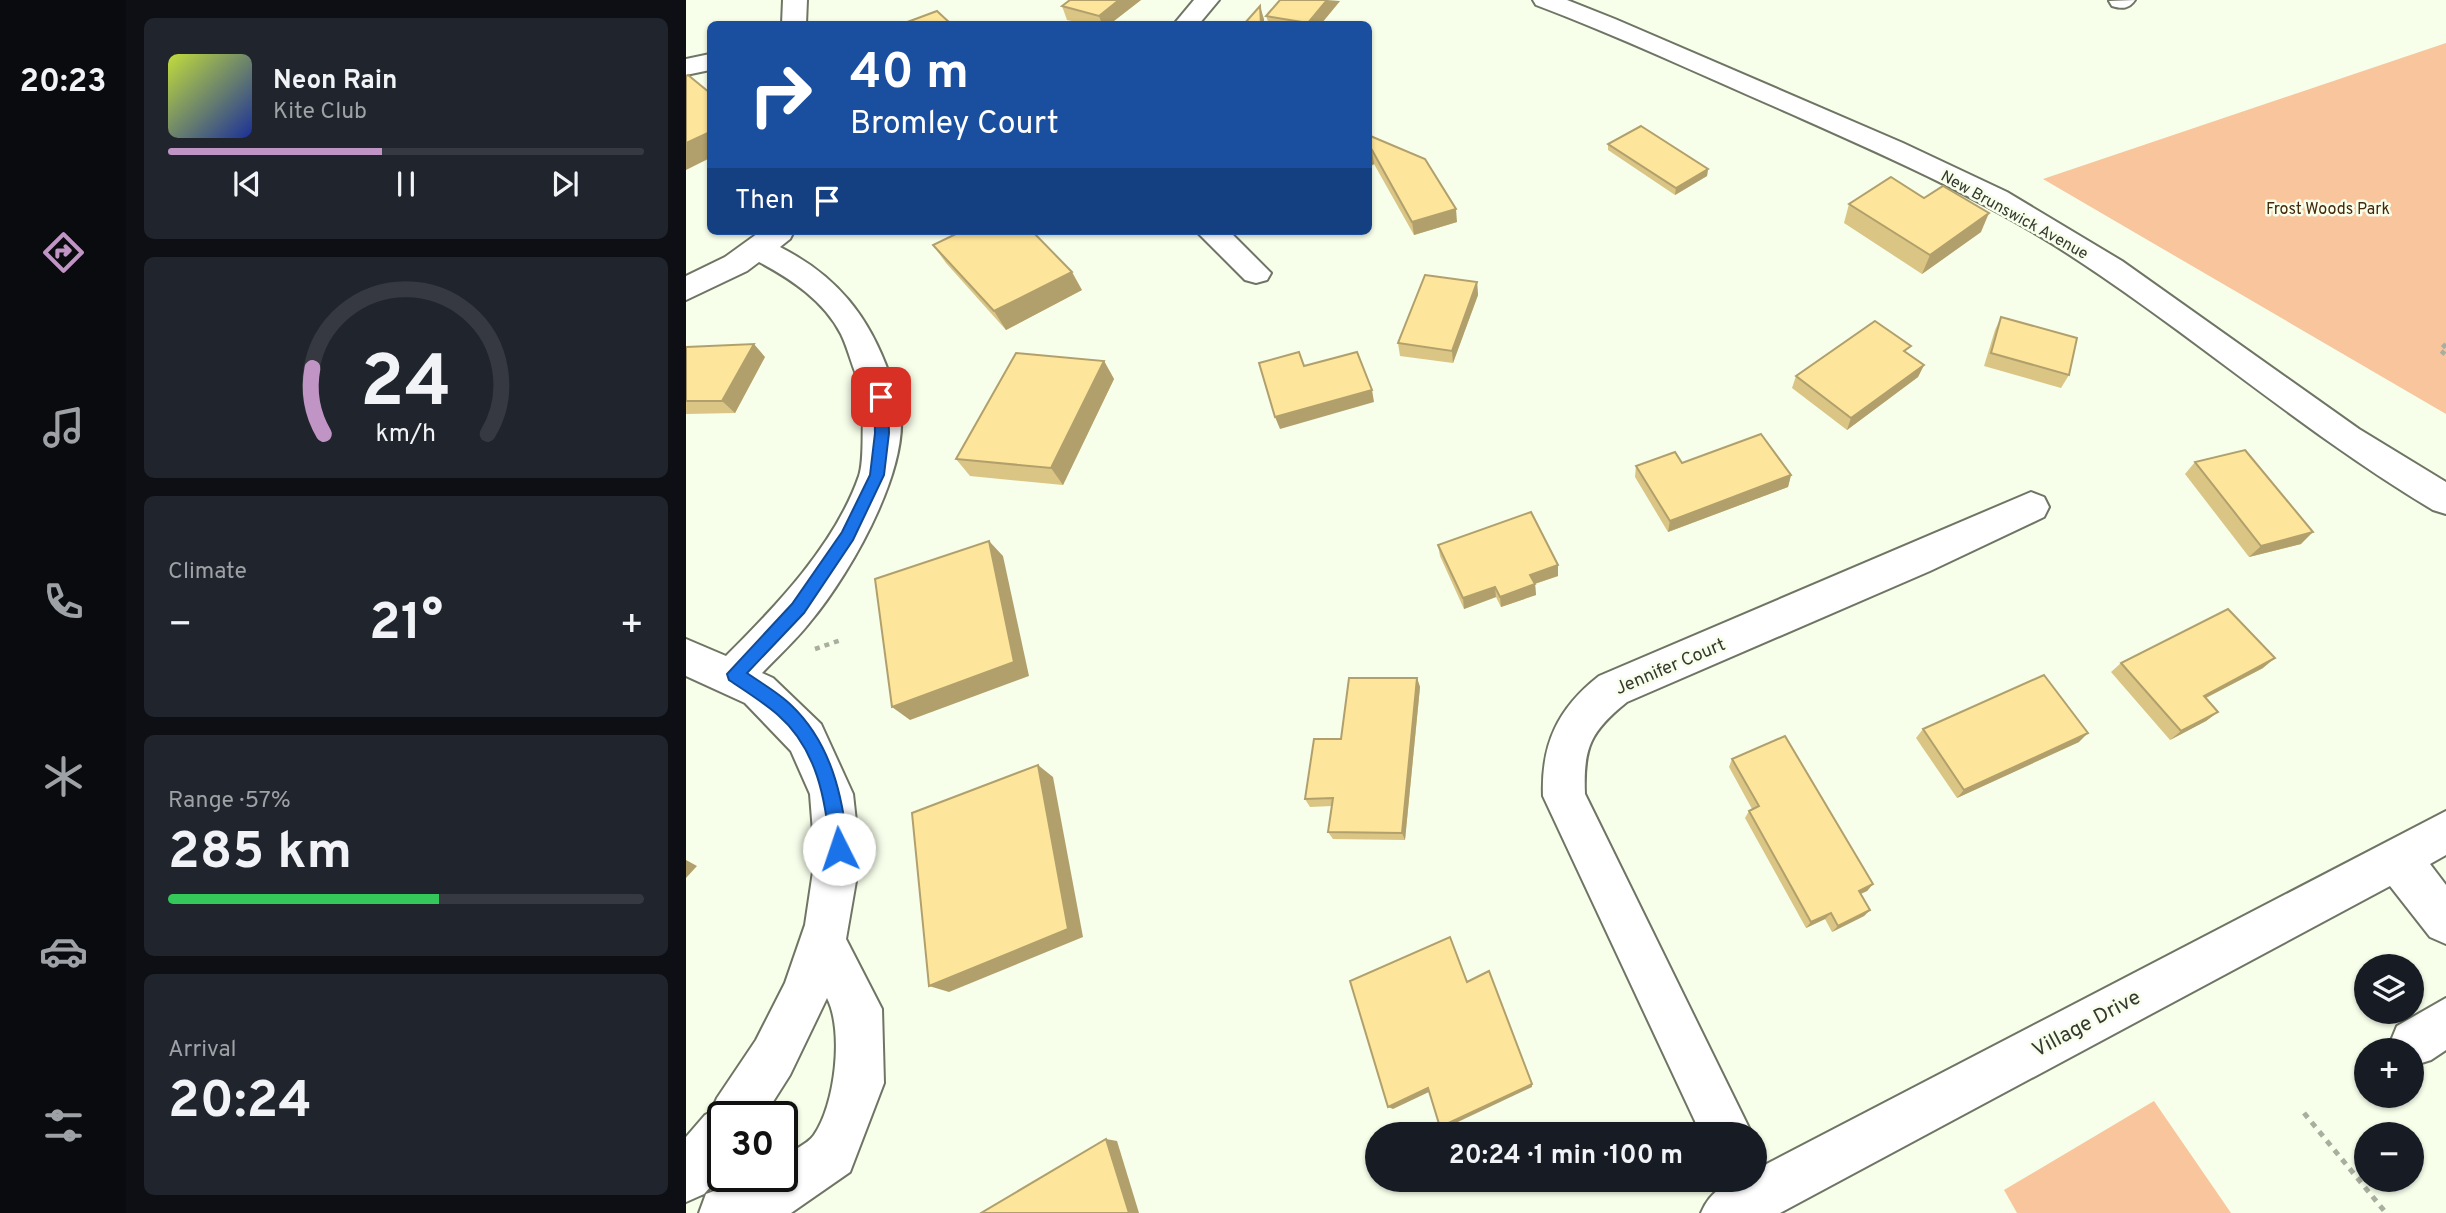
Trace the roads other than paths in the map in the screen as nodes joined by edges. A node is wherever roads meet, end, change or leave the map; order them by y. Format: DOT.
graph roads {
  1 [pos="795,0"];
  2 [pos="1207,0"];
  3 [pos="1545,0"];
  4 [pos="794,21"];
  5 [pos="1189,21"];
  6 [pos="707,63"];
  7 [pos="686,67"];
  8 [pos="1216,235"];
  9 [pos="771,240"];
  10 [pos="1256,273"];
  11 [pos="686,289"];
  12 [pos="2446,500"];
  13 [pos="2031,507"];
  14 [pos="686,657"];
  15 [pos="735,674"];
  16 [pos="2446,832"];
  17 [pos="2398,860"];
  18 [pos="2446,921"];
  19 [pos="823,943"];
  20 [pos="744,1101"];
  21 [pos="1721,1122"];
  22 [pos="707,1151"];
  23 [pos="686,1175"];
  24 [pos="1745,1196"];
  25 [pos="725,1213"];
  1 -- 4 [label="street"];
  2 -- 5 [label="street"];
  3 -- 12 [label="street, New Brunswick Avenue"];
  6 -- 7 [label="street"];
  8 -- 10 [label="street"];
  9 -- 11 [label="street"];
  9 -- 15 [label="street"];
  13 -- 21 [label="street, Jennifer Court"];
  14 -- 15 [label="street"];
  15 -- 19 [label="street"];
  16 -- 17 [label="street, Village Drive"];
  17 -- 18 [label="street"];
  17 -- 24 [label="street, Village Drive"];
  19 -- 20 [label="street"];
  19 -- 25 [label="street"];
  22 -- 23 [label="street"];
}
